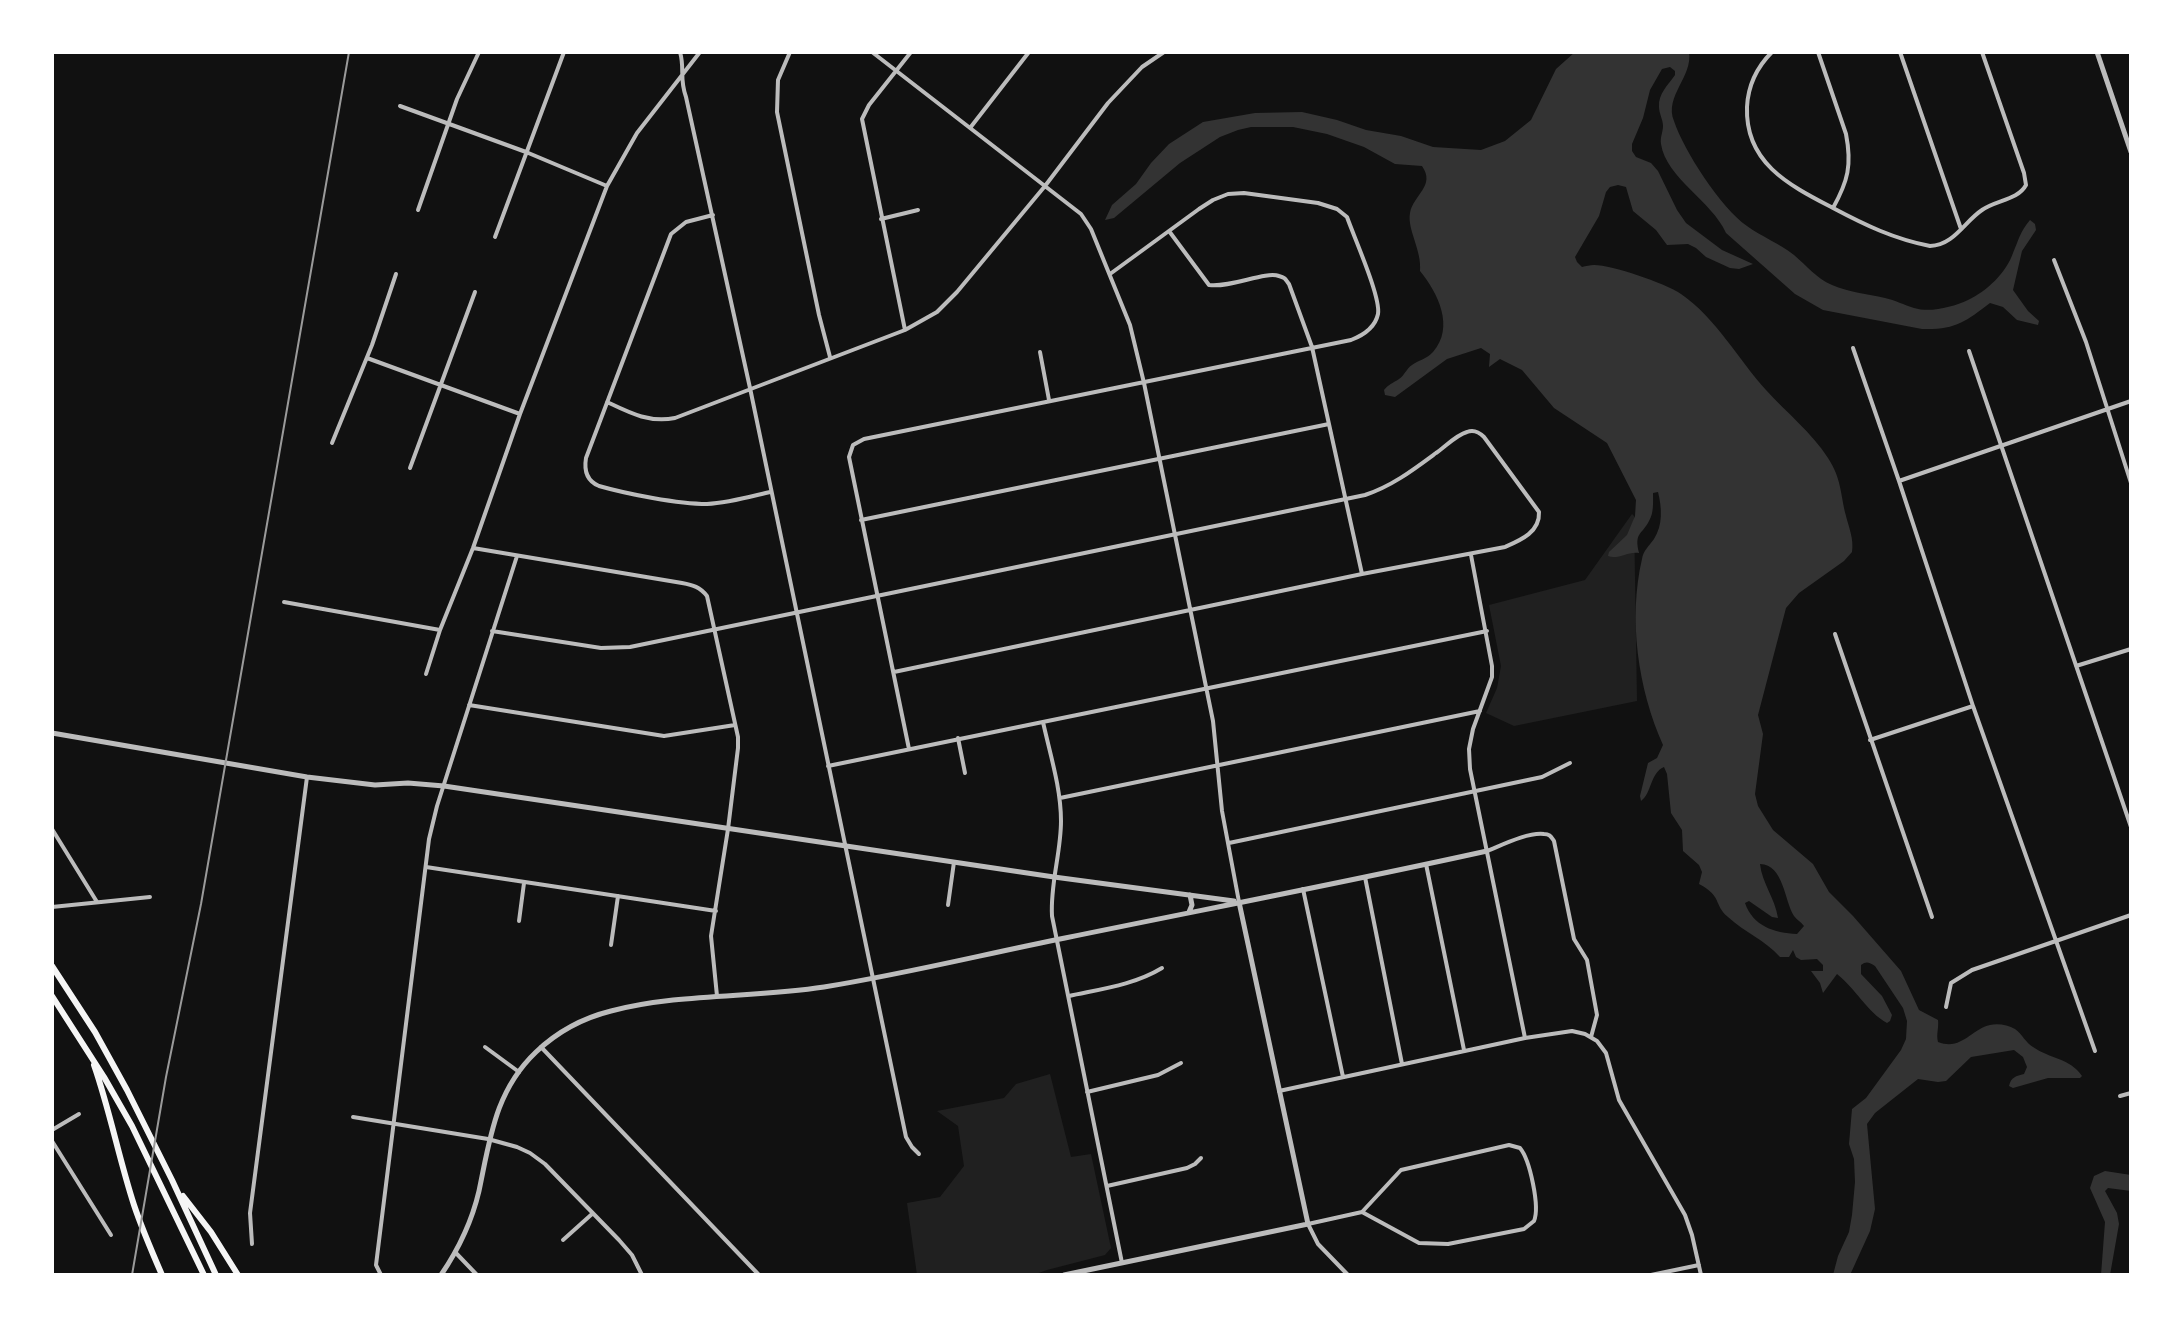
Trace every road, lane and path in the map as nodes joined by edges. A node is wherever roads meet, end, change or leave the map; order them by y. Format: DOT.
graph roads {
  1 [pos="479,52"];
  2 [pos="564,52"];
  3 [pos="680,52"];
  4 [pos="700,52"];
  5 [pos="790,52"];
  6 [pos="872,52"];
  7 [pos="911,52"];
  8 [pos="1029,52"];
  9 [pos="1164,52"];
  10 [pos="1772,52"];
  11 [pos="1818,52"];
  12 [pos="1900,52"];
  13 [pos="1982,52"];
  14 [pos="2097,52"];
  15 [pos="897,71"];
  16 [pos="681,77"];
  17 [pos="400,106"];
  18 [pos="448,124"];
  19 [pos="970,128"];
  20 [pos="526,152"];
  21 [pos="2131,152"];
  22 [pos="607,186"];
  23 [pos="1045,186"];
  24 [pos="1833,208"];
  25 [pos="418,210"];
  26 [pos="918,210"];
  27 [pos="713,215"];
  28 [pos="881,219"];
  29 [pos="1961,229"];
  30 [pos="1169,231"];
  31 [pos="495,237"];
  32 [pos="2054,260"];
  33 [pos="396,274"];
  34 [pos="1110,274"];
  35 [pos="475,292"];
  36 [pos="905,330"];
  37 [pos="1312,347"];
  38 [pos="1853,348"];
  39 [pos="1969,351"];
  40 [pos="1040,352"];
  41 [pos="831,357"];
  42 [pos="367,358"];
  43 [pos="1144,383"];
  44 [pos="441,385"];
  45 [pos="750,388"];
  46 [pos="1049,400"];
  47 [pos="2131,401"];
  48 [pos="607,402"];
  49 [pos="2106,409"];
  50 [pos="520,414"];
  51 [pos="1329,424"];
  52 [pos="332,443"];
  53 [pos="2001,445"];
  54 [pos="1160,459"];
  55 [pos="410,468"];
  56 [pos="1899,481"];
  57 [pos="2131,483"];
  58 [pos="770,492"];
  59 [pos="1345,500"];
  60 [pos="861,520"];
  61 [pos="1175,535"];
  62 [pos="473,548"];
  63 [pos="1471,555"];
  64 [pos="517,556"];
  65 [pos="1362,574"];
  66 [pos="878,596"];
  67 [pos="284,602"];
  68 [pos="1191,611"];
  69 [pos="796,613"];
  70 [pos="715,629"];
  71 [pos="440,630"];
  72 [pos="492,631"];
  73 [pos="1487,631"];
  74 [pos="1835,634"];
  75 [pos="2131,649"];
  76 [pos="2076,666"];
  77 [pos="894,672"];
  78 [pos="426,674"];
  79 [pos="1207,687"];
  80 [pos="469,705"];
  81 [pos="1973,706"];
  82 [pos="1480,711"];
  83 [pos="1043,722"];
  84 [pos="735,725"];
  85 [pos="52,733"];
  86 [pos="958,738"];
  87 [pos="1870,740"];
  88 [pos="909,749"];
  89 [pos="1570,763"];
  90 [pos="1218,765"];
  91 [pos="828,766"];
  92 [pos="965,773"];
  93 [pos="307,777"];
  94 [pos="444,786"];
  95 [pos="1475,791"];
  96 [pos="1060,798"];
  97 [pos="2131,827"];
  98 [pos="52,829"];
  99 [pos="728,829"];
  100 [pos="1229,843"];
  101 [pos="846,846"];
  102 [pos="1487,851"];
  103 [pos="954,862"];
  104 [pos="1426,864"];
  105 [pos="426,867"];
  106 [pos="1054,877"];
  107 [pos="1365,877"];
  108 [pos="524,883"];
  109 [pos="1303,889"];
  110 [pos="1190,895"];
  111 [pos="618,896"];
  112 [pos="150,897"];
  113 [pos="97,902"];
  114 [pos="1239,902"];
  115 [pos="948,905"];
  116 [pos="52,907"];
  117 [pos="716,911"];
  118 [pos="1189,912"];
  119 [pos="2131,915"];
  120 [pos="1932,917"];
  121 [pos="519,921"];
  122 [pos="1056,940"];
  123 [pos="2055,940"];
  124 [pos="611,945"];
  125 [pos="52,966"];
  126 [pos="1162,968"];
  127 [pos="873,978"];
  128 [pos="52,996"];
  129 [pos="717,996"];
  130 [pos="1069,996"];
  131 [pos="1946,1007"];
  132 [pos="1591,1037"];
  133 [pos="1525,1038"];
  134 [pos="485,1047"];
  135 [pos="541,1047"];
  136 [pos="1464,1051"];
  137 [pos="2095,1051"];
  138 [pos="90,1054"];
  139 [pos="1181,1063"];
  140 [pos="1402,1064"];
  141 [pos="519,1072"];
  142 [pos="1343,1077"];
  143 [pos="1279,1091"];
  144 [pos="1087,1092"];
  145 [pos="2131,1093"];
  146 [pos="2120,1096"];
  147 [pos="79,1114"];
  148 [pos="353,1117"];
  149 [pos="394,1123"];
  150 [pos="52,1130"];
  151 [pos="488,1139"];
  152 [pos="52,1141"];
  153 [pos="919,1154"];
  154 [pos="1201,1158"];
  155 [pos="172,1180"];
  156 [pos="1107,1186"];
  157 [pos="1362,1212"];
  158 [pos="592,1214"];
  159 [pos="1308,1224"];
  160 [pos="111,1235"];
  161 [pos="563,1240"];
  162 [pos="252,1244"];
  163 [pos="455,1252"];
  164 [pos="1122,1263"];
  165 [pos="1699,1265"];
  166 [pos="162,1275"];
  167 [pos="204,1275"];
  168 [pos="216,1275"];
  169 [pos="238,1275"];
  170 [pos="381,1275"];
  171 [pos="441,1275"];
  172 [pos="477,1275"];
  173 [pos="642,1275"];
  174 [pos="759,1275"];
  175 [pos="1064,1275"];
  176 [pos="1348,1275"];
  177 [pos="1651,1275"];
  178 [pos="1701,1275"];
  1 -- 18 [label="street"];
  2 -- 20 [label="street"];
  3 -- 16 [label="street"];
  4 -- 16 [label="street"];
  5 -- 41 [label="street"];
  6 -- 15 [label="street"];
  7 -- 15 [label="street"];
  8 -- 19 [label="street"];
  9 -- 23 [label="street"];
  10 -- 24 [label="street"];
  11 -- 24 [label="street"];
  12 -- 29 [label="street"];
  13 -- 29 [label="street"];
  14 -- 21 [label="street"];
  15 -- 19 [label="street"];
  15 -- 28 [label="street"];
  16 -- 22 [label="street"];
  16 -- 27 [label="street"];
  17 -- 18 [label="street"];
  18 -- 20 [label="street"];
  18 -- 25 [label="street"];
  19 -- 23 [label="street"];
  20 -- 22 [label="street"];
  20 -- 31 [label="street"];
  22 -- 50 [label="street"];
  23 -- 34 [label="street"];
  23 -- 36 [label="street"];
  24 -- 29 [label="street"];
  26 -- 28 [label="street"];
  27 -- 45 [label="street"];
  27 -- 48 [label="street"];
  28 -- 36 [label="street"];
  30 -- 34 [label="street"];
  30 -- 37 [label="street"];
  30 -- 37 [label="street"];
  32 -- 49 [label="street"];
  33 -- 42 [label="street"];
  34 -- 43 [label="street"];
  35 -- 44 [label="street"];
  36 -- 41 [label="street"];
  37 -- 43 [label="street"];
  37 -- 51 [label="street"];
  38 -- 56 [label="street"];
  39 -- 53 [label="street"];
  40 -- 46 [label="street"];
  41 -- 45 [label="street"];
  42 -- 44 [label="street"];
  42 -- 52 [label="street"];
  43 -- 46 [label="street"];
  43 -- 54 [label="street"];
  44 -- 50 [label="street"];
  44 -- 55 [label="street"];
  45 -- 48 [label="street"];
  45 -- 58 [label="street"];
  46 -- 60 [label="street"];
  47 -- 49 [label="street"];
  48 -- 58 [label="street"];
  49 -- 53 [label="street"];
  49 -- 57 [label="street"];
  50 -- 62 [label="street"];
  51 -- 54 [label="street"];
  51 -- 59 [label="street"];
  53 -- 56 [label="street"];
  53 -- 76 [label="street"];
  54 -- 60 [label="street"];
  54 -- 61 [label="street"];
  56 -- 81 [label="street"];
  58 -- 69 [label="street"];
  59 -- 61 [label="street"];
  59 -- 63 [label="street"];
  59 -- 65 [label="street"];
  60 -- 66 [label="street"];
  61 -- 66 [label="street"];
  61 -- 68 [label="street"];
  62 -- 64 [label="street"];
  62 -- 71 [label="street"];
  63 -- 65 [label="street"];
  63 -- 73 [label="street"];
  64 -- 70 [label="street"];
  64 -- 72 [label="street"];
  65 -- 68 [label="street"];
  66 -- 69 [label="street"];
  66 -- 77 [label="street"];
  67 -- 71 [label="street"];
  68 -- 77 [label="street"];
  68 -- 79 [label="street"];
  69 -- 70 [label="street"];
  69 -- 91 [label="street"];
  70 -- 72 [label="street"];
  70 -- 84 [label="street"];
  71 -- 78 [label="street"];
  72 -- 80 [label="street"];
  73 -- 79 [label="street"];
  73 -- 82 [label="street"];
  74 -- 87 [label="street"];
  75 -- 76 [label="street"];
  76 -- 97 [label="street"];
  77 -- 88 [label="street"];
  79 -- 83 [label="street"];
  79 -- 90 [label="street"];
  80 -- 84 [label="street"];
  80 -- 94 [label="street"];
  81 -- 87 [label="street"];
  81 -- 123 [label="street"];
  82 -- 90 [label="street"];
  82 -- 95 [label="street"];
  83 -- 86 [label="street"];
  83 -- 96 [label="street"];
  84 -- 99 [label="street"];
  85 -- 93 [label="street"];
  86 -- 88 [label="street"];
  86 -- 92 [label="street"];
  87 -- 120 [label="street"];
  88 -- 91 [label="street"];
  89 -- 95 [label="street"];
  90 -- 96 [label="street"];
  90 -- 100 [label="street"];
  91 -- 101 [label="street"];
  93 -- 94 [label="street"];
  93 -- 162 [label="street"];
  94 -- 99 [label="street"];
  94 -- 105 [label="street"];
  95 -- 100 [label="street"];
  95 -- 102 [label="street"];
  96 -- 106 [label="street"];
  98 -- 113 [label="street"];
  99 -- 101 [label="street"];
  99 -- 117 [label="street"];
  100 -- 114 [label="street"];
  101 -- 103 [label="street"];
  101 -- 127 [label="street"];
  102 -- 104 [label="street"];
  102 -- 132 [label="street"];
  102 -- 133 [label="street"];
  103 -- 106 [label="street"];
  103 -- 115 [label="street"];
  104 -- 107 [label="street"];
  104 -- 136 [label="street"];
  105 -- 108 [label="street"];
  105 -- 149 [label="street"];
  106 -- 110 [label="street"];
  106 -- 122 [label="street"];
  107 -- 109 [label="street"];
  107 -- 140 [label="street"];
  108 -- 111 [label="street"];
  108 -- 121 [label="street"];
  109 -- 114 [label="street"];
  109 -- 142 [label="street"];
  110 -- 114 [label="street"];
  110 -- 118 [label="street"];
  111 -- 117 [label="street"];
  111 -- 124 [label="street"];
  112 -- 113 [label="street"];
  113 -- 116 [label="street"];
  114 -- 118 [label="street"];
  114 -- 143 [label="street"];
  117 -- 129 [label="street"];
  118 -- 122 [label="street"];
  119 -- 123 [label="street"];
  122 -- 127 [label="street"];
  122 -- 130 [label="street"];
  123 -- 131 [label="street"];
  123 -- 137 [label="street"];
  125 -- 155 [label="main road"];
  126 -- 130 [label="street"];
  127 -- 129 [label="street"];
  127 -- 153 [label="street"];
  128 -- 138 [label="main road"];
  129 -- 135 [label="street"];
  130 -- 144 [label="street"];
  132 -- 133 [label="street"];
  132 -- 165 [label="street"];
  133 -- 136 [label="street"];
  134 -- 141 [label="street"];
  135 -- 141 [label="street"];
  135 -- 174 [label="street"];
  136 -- 140 [label="street"];
  138 -- 166 [label="main road"];
  138 -- 167 [label="main road"];
  139 -- 144 [label="street"];
  140 -- 142 [label="street"];
  141 -- 151 [label="street"];
  142 -- 143 [label="street"];
  143 -- 159 [label="street"];
  144 -- 156 [label="street"];
  145 -- 146 [label="street"];
  147 -- 150 [label="street"];
  148 -- 149 [label="street"];
  149 -- 151 [label="street"];
  149 -- 170 [label="street"];
  151 -- 158 [label="street"];
  151 -- 163 [label="street"];
  152 -- 160 [label="street"];
  154 -- 156 [label="street"];
  155 -- 168 [label="main road"];
  155 -- 169 [label="main road"];
  156 -- 164 [label="street"];
  157 -- 157 [label="street"];
  157 -- 159 [label="street"];
  158 -- 161 [label="street"];
  158 -- 173 [label="street"];
  159 -- 164 [label="street"];
  159 -- 176 [label="street"];
  163 -- 171 [label="street"];
  163 -- 172 [label="street"];
  164 -- 175 [label="street"];
  165 -- 177 [label="street"];
  165 -- 178 [label="street"];
}
